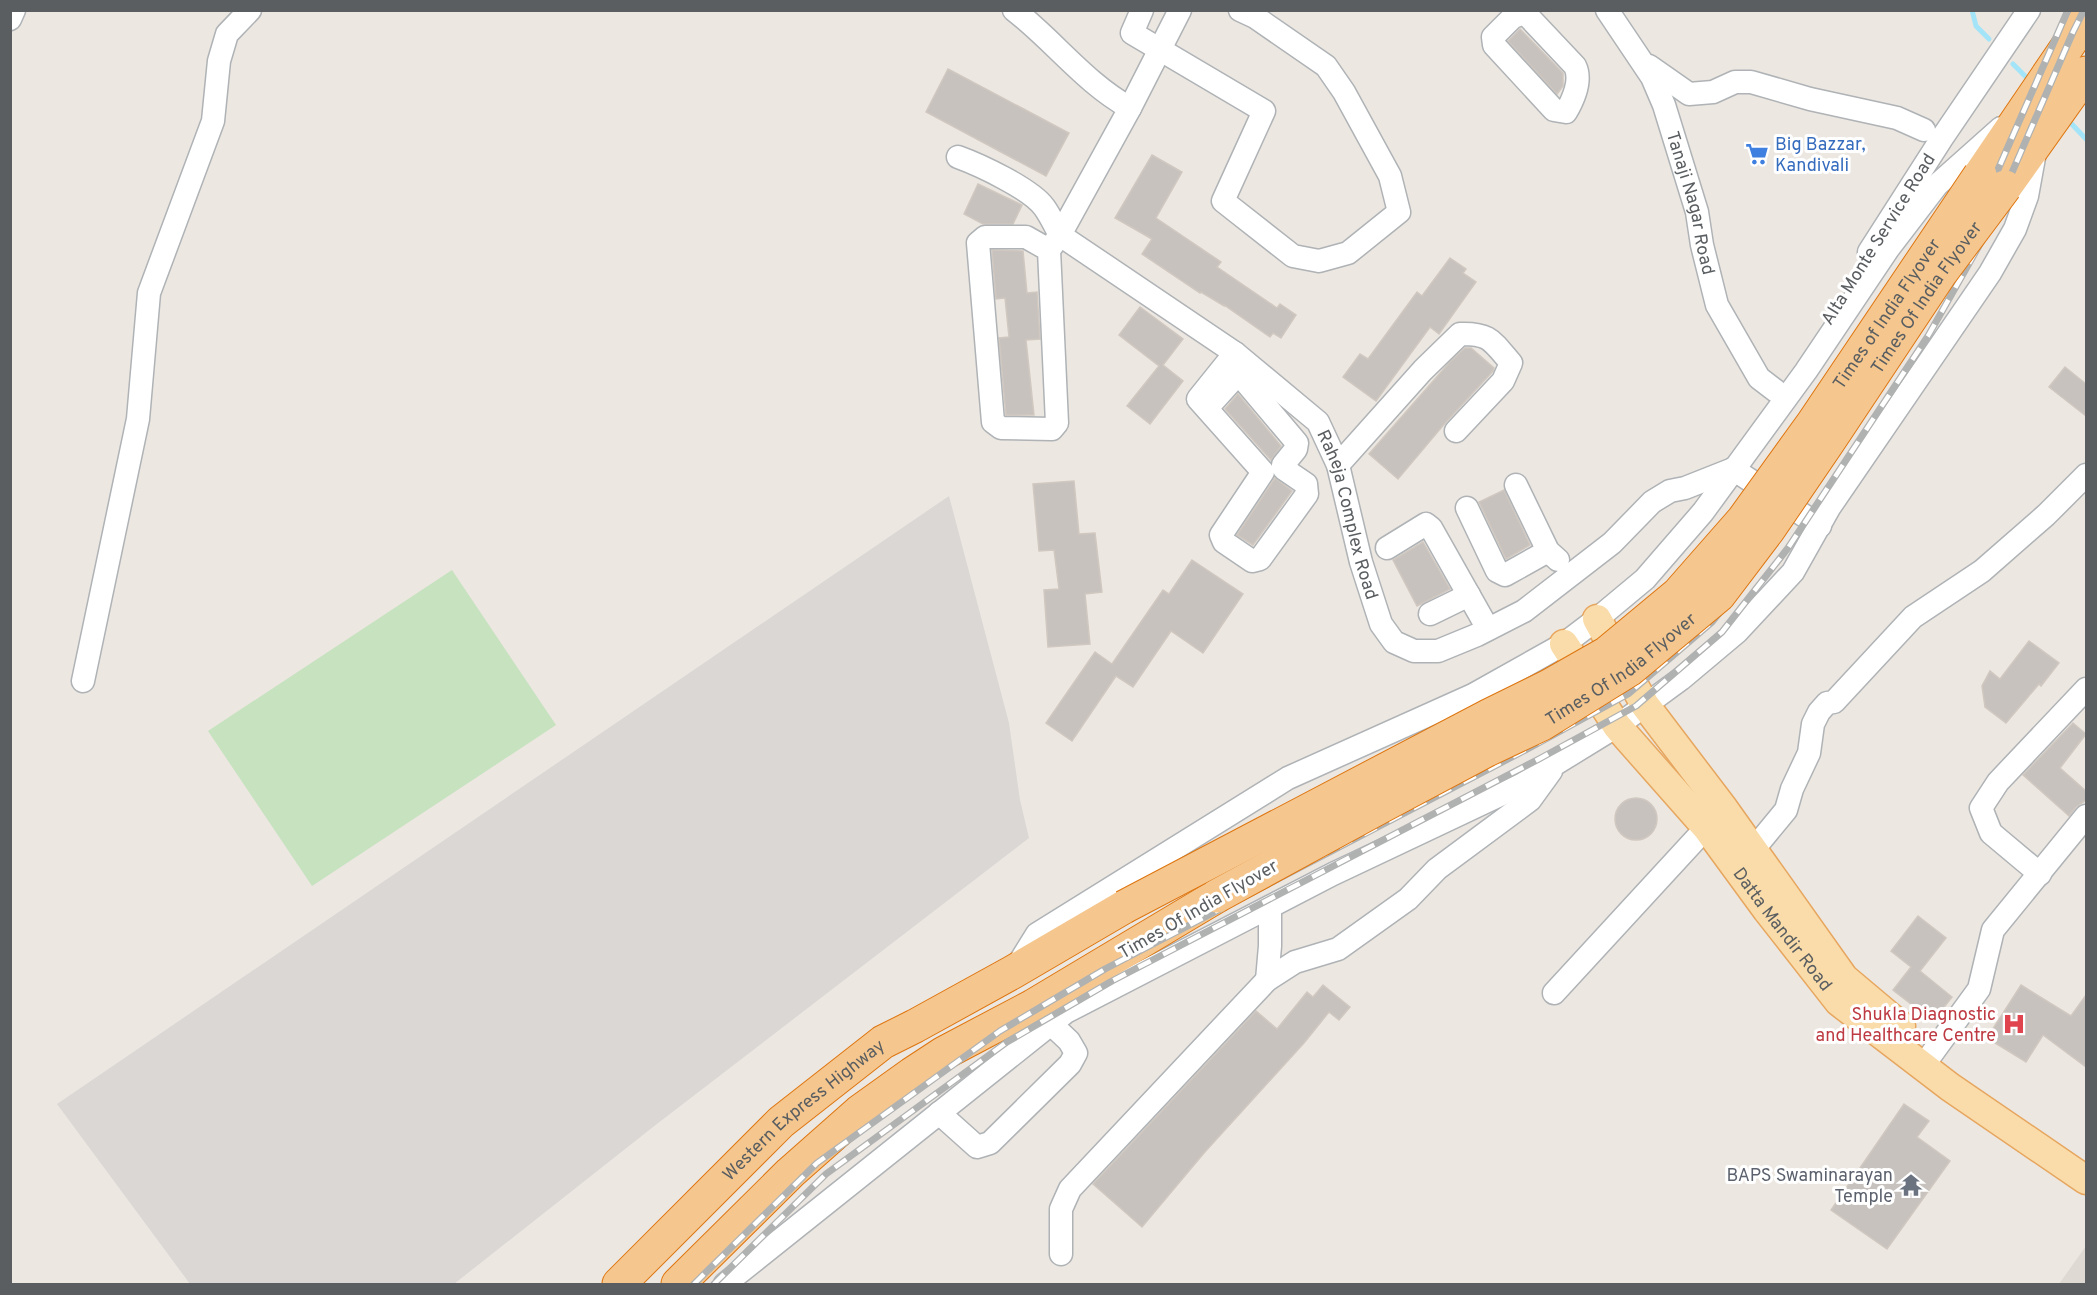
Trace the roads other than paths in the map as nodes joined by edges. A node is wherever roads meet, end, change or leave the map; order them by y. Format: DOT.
graph roads {
  1 [pos="14,10"];
  2 [pos="250,10"];
  3 [pos="1014,10"];
  4 [pos="1142,10"];
  5 [pos="1180,10"];
  6 [pos="1240,10"];
  7 [pos="1607,10"];
  8 [pos="2029,10"];
  9 [pos="2086,18"];
  10 [pos="10,19"];
  11 [pos="1160,49"];
  12 [pos="1641,60"];
  13 [pos="2086,73"];
  14 [pos="2028,104"];
  15 [pos="1130,108"];
  16 [pos="1924,130"];
  17 [pos="2037,141"];
  18 [pos="958,157"];
  19 [pos="1055,242"];
  20 [pos="1235,353"];
  21 [pos="1776,392"];
  22 [pos="1207,408"];
  23 [pos="1456,431"];
  24 [pos="1338,465"];
  25 [pos="1733,469"];
  26 [pos="2086,475"];
  27 [pos="1516,485"];
  28 [pos="1467,508"];
  29 [pos="1743,520"];
  30 [pos="1820,525"];
  31 [pos="1387,548"];
  32 [pos="1548,551"];
  33 [pos="1572,573"];
  34 [pos="1469,595"];
  35 [pos="1430,614"];
  36 [pos="1597,619"];
  37 [pos="1488,629"];
  38 [pos="1564,644"];
  39 [pos="83,681"];
  40 [pos="2086,689"];
  41 [pos="1645,705"];
  42 [pos="1617,726"];
  43 [pos="1557,763"];
  44 [pos="2086,816"];
  45 [pos="1715,818"];
  46 [pos="1753,850"];
  47 [pos="2040,874"];
  48 [pos="1269,907"];
  49 [pos="1013,972"];
  50 [pos="1267,980"];
  51 [pos="1554,993"];
  52 [pos="1050,1014"];
  53 [pos="1928,1060"];
  54 [pos="939,1113"];
  55 [pos="2086,1157"];
  56 [pos="2086,1180"];
  57 [pos="1061,1254"];
  58 [pos="619,1284"];
  59 [pos="678,1284"];
  60 [pos="725,1284"];
  1 -- 10 [label="street"];
  2 -- 39 [label="street"];
  3 -- 15 [label="street"];
  4 -- 11 [label="street"];
  5 -- 11 [label="street"];
  6 -- 11 [label="street"];
  7 -- 12 [label="street, Tanaji Nagar Road"];
  8 -- 21 [label="street, Alta Monte Service Road"];
  9 -- 14 [label="highway"];
  11 -- 15 [label="street"];
  12 -- 16 [label="street"];
  12 -- 21 [label="street, Tanaji Nagar Road"];
  13 -- 17 [label="highway"];
  14 -- 25 [label="street"];
  14 -- 29 [label="highway, Times of India Flyover, bridge"];
  15 -- 19 [label="street"];
  17 -- 30 [label="street"];
  17 -- 52 [label="highway, Times Of India Flyover, bridge"];
  18 -- 19 [label="street"];
  19 -- 19 [label="street, Raheja Complex Road"];
  19 -- 20 [label="street, Raheja Complex Road"];
  20 -- 22 [label="street"];
  20 -- 24 [label="street, Raheja Complex Road"];
  21 -- 25 [label="street, Alta Monte Service Road"];
  22 -- 22 [label="street"];
  23 -- 24 [label="street"];
  24 -- 37 [label="street, Raheja Complex Road"];
  25 -- 30 [label="street"];
  25 -- 33 [label="street, Raheja Complex Road"];
  25 -- 36 [label="street"];
  26 -- 46 [label="street"];
  27 -- 32 [label="street"];
  28 -- 32 [label="street"];
  29 -- 49 [label="highway, Times Of India Flyover, bridge"];
  30 -- 41 [label="street"];
  31 -- 34 [label="street"];
  32 -- 33 [label="street"];
  33 -- 37 [label="street, Raheja Complex Road"];
  34 -- 35 [label="street"];
  34 -- 37 [label="street"];
  36 -- 38 [label="street"];
  36 -- 41 [label="main road, Datta Mandir Road"];
  38 -- 42 [label="main road, Datta Mandir Road"];
  38 -- 49 [label="street"];
  40 -- 47 [label="street"];
  41 -- 42 [label="street"];
  41 -- 45 [label="main road, Datta Mandir Road"];
  42 -- 43 [label="street"];
  42 -- 45 [label="main road, Datta Mandir Road"];
  43 -- 48 [label="street"];
  43 -- 50 [label="street"];
  44 -- 47 [label="street"];
  45 -- 46 [label="main road, Datta Mandir Road"];
  45 -- 51 [label="street"];
  45 -- 53 [label="main road, Datta Mandir Road"];
  46 -- 53 [label="main road, Datta Mandir Road"];
  47 -- 53 [label="street"];
  48 -- 50 [label="street"];
  48 -- 52 [label="street"];
  49 -- 58 [label="highway, Western Express Highway"];
  50 -- 57 [label="street"];
  52 -- 54 [label="street"];
  52 -- 54 [label="street"];
  52 -- 59 [label="highway, Western Express Highway"];
  53 -- 55 [label="main road, Datta Mandir Road"];
  53 -- 56 [label="main road, Datta Mandir Road"];
  54 -- 60 [label="street"];
}
